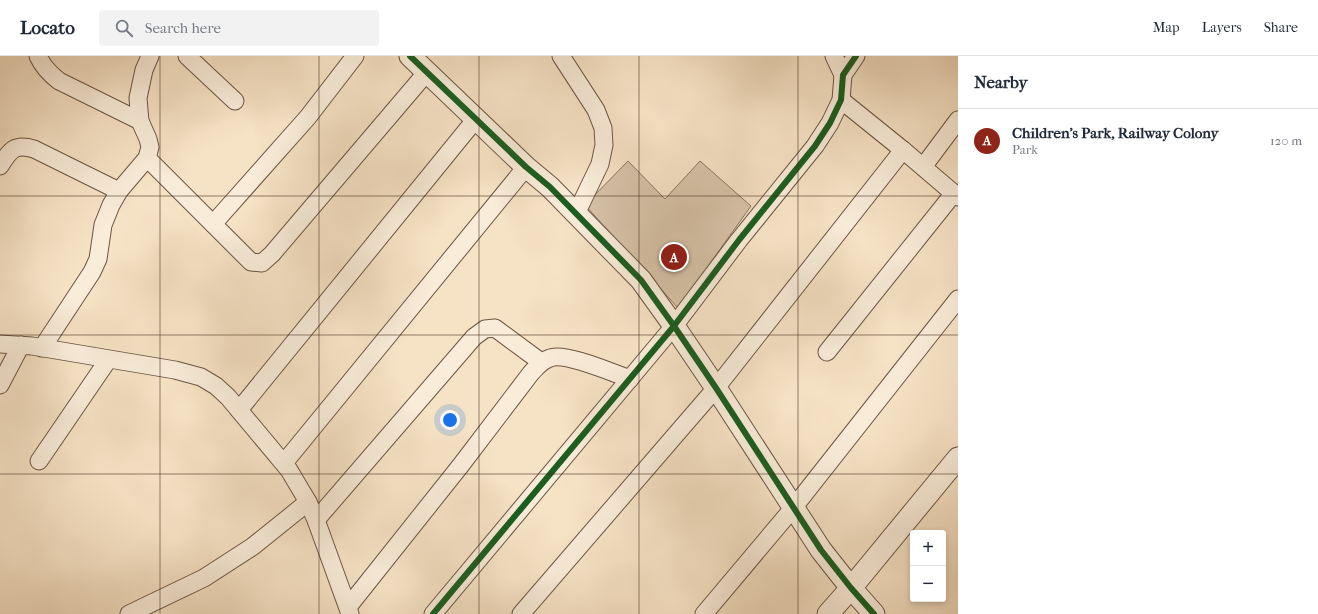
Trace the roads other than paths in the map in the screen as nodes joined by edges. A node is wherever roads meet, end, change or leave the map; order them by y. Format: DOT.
graph roads {
  1 [pos="38,56"];
  2 [pos="150,56"];
  3 [pos="187,56"];
  4 [pos="355,56"];
  5 [pos="410,56"];
  6 [pos="561,56"];
  7 [pos="834,56"];
  8 [pos="856,56"];
  9 [pos="427,72"];
  10 [pos="844,75"];
  11 [pos="841,100"];
  12 [pos="235,101"];
  13 [pos="475,120"];
  14 [pos="958,120"];
  15 [pos="140,121"];
  16 [pos="903,150"];
  17 [pos="147,158"];
  18 [pos="0,166"];
  19 [pos="526,167"];
  20 [pos="923,167"];
  21 [pos="119,191"];
  22 [pos="956,195"];
  23 [pos="576,214"];
  24 [pos="213,224"];
  25 [pos="958,299"];
  26 [pos="674,326"];
  27 [pos="0,344"];
  28 [pos="21,345"];
  29 [pos="42,348"];
  30 [pos="827,352"];
  31 [pos="108,360"];
  32 [pos="541,362"];
  33 [pos="630,379"];
  34 [pos="0,385"];
  35 [pos="716,388"];
  36 [pos="239,410"];
  37 [pos="958,458"];
  38 [pos="39,461"];
  39 [pos="284,463"];
  40 [pos="308,502"];
  41 [pos="794,507"];
  42 [pos="316,520"];
  43 [pos="851,588"];
  44 [pos="349,610"];
  45 [pos="129,614"];
  46 [pos="433,614"];
  47 [pos="521,614"];
  48 [pos="704,614"];
  49 [pos="828,614"];
  50 [pos="874,614"];
  1 -- 15 [label="street"];
  2 -- 15 [label="street"];
  3 -- 12 [label="street"];
  4 -- 24 [label="street"];
  5 -- 9 [label="street"];
  6 -- 23 [label="street"];
  7 -- 10 [label="street"];
  8 -- 10 [label="street"];
  9 -- 13 [label="street"];
  9 -- 24 [label="street"];
  10 -- 11 [label="street"];
  11 -- 16 [label="street"];
  11 -- 26 [label="street"];
  13 -- 19 [label="street"];
  13 -- 36 [label="street"];
  14 -- 20 [label="street"];
  15 -- 17 [label="street"];
  16 -- 20 [label="street"];
  16 -- 35 [label="street"];
  17 -- 21 [label="street"];
  17 -- 24 [label="street"];
  18 -- 21 [label="street"];
  19 -- 23 [label="street"];
  19 -- 39 [label="street"];
  20 -- 22 [label="street"];
  21 -- 29 [label="street"];
  22 -- 30 [label="street"];
  23 -- 26 [label="street"];
  25 -- 41 [label="street"];
  26 -- 33 [label="street"];
  26 -- 35 [label="street"];
  27 -- 28 [label="street"];
  28 -- 29 [label="street"];
  28 -- 34 [label="street"];
  29 -- 31 [label="street"];
  31 -- 36 [label="street"];
  31 -- 38 [label="street"];
  32 -- 33 [label="street"];
  32 -- 42 [label="street"];
  32 -- 44 [label="street"];
  33 -- 46 [label="street"];
  35 -- 41 [label="street"];
  35 -- 47 [label="street"];
  36 -- 39 [label="street"];
  37 -- 43 [label="street"];
  39 -- 40 [label="street"];
  40 -- 42 [label="street"];
  40 -- 45 [label="street"];
  41 -- 43 [label="street"];
  41 -- 48 [label="street"];
  42 -- 44 [label="street"];
  43 -- 49 [label="street"];
  43 -- 50 [label="street"];
}
